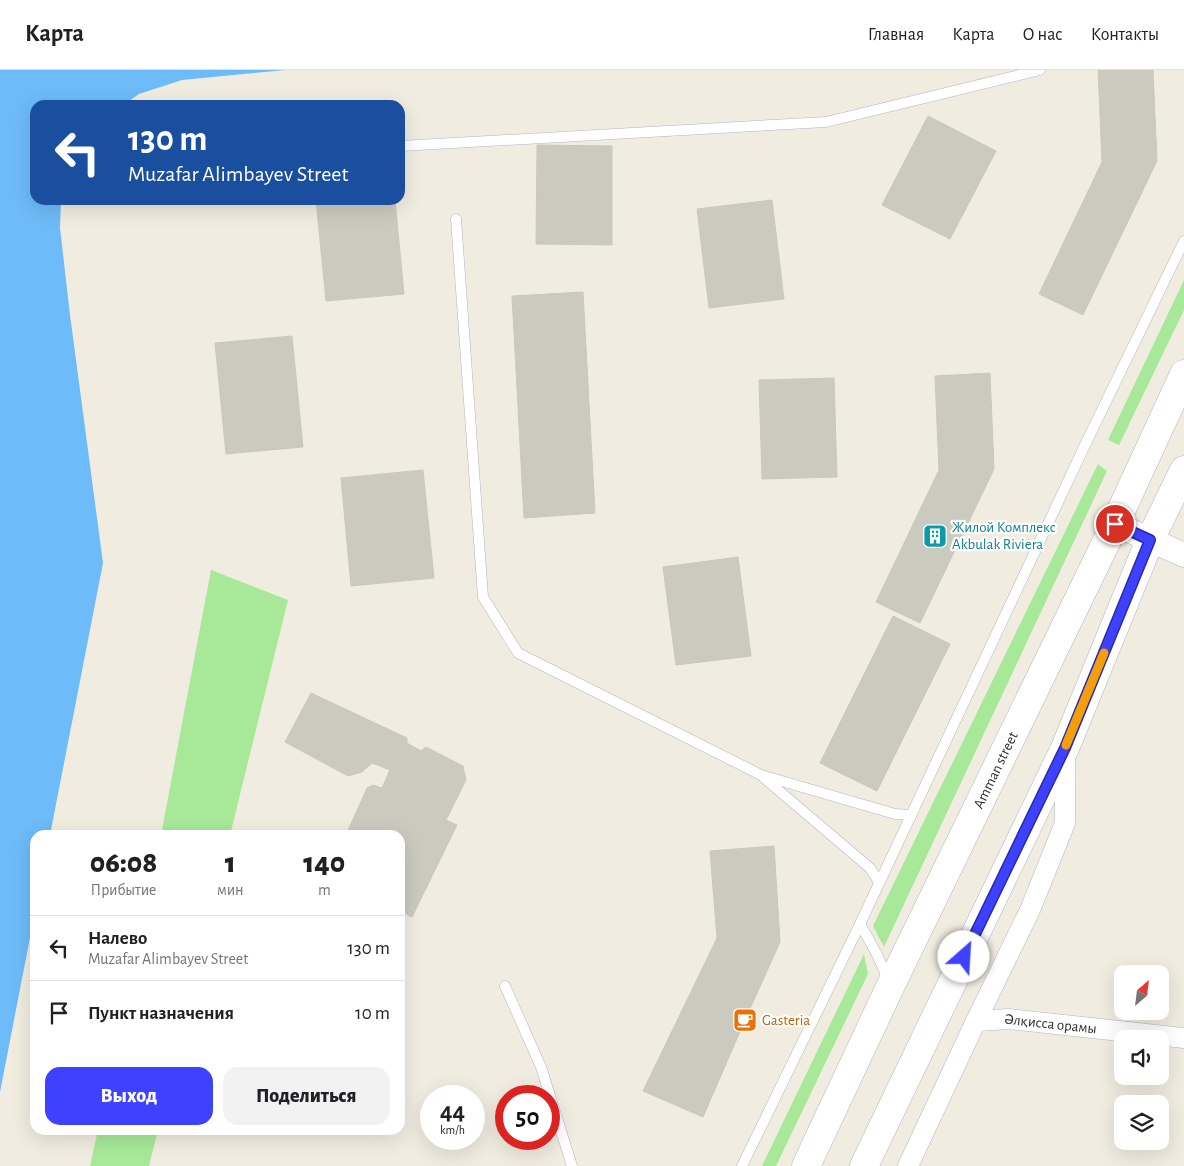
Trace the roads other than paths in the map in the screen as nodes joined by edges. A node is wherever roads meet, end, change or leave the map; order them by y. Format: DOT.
graph roads {
  1 [pos="1040,70"];
  2 [pos="405,146"];
  3 [pos="456,219"];
  4 [pos="1184,241"];
  5 [pos="1184,374"];
  6 [pos="1184,470"];
  7 [pos="1115,524"];
  8 [pos="1150,540"];
  9 [pos="1184,555"];
  10 [pos="1065,748"];
  11 [pos="761,775"];
  12 [pos="912,815"];
  13 [pos="879,882"];
  14 [pos="860,924"];
  15 [pos="506,986"];
  16 [pos="890,987"];
  17 [pos="976,1020"];
  18 [pos="1184,1038"];
  19 [pos="572,1166"];
  20 [pos="742,1166"];
  21 [pos="806,1166"];
  22 [pos="864,1166"];
  23 [pos="908,1166"];
  1 -- 2 [label="lane"];
  3 -- 11 [label="lane"];
  4 -- 12 [label="lane"];
  5 -- 7 [label="main road, Amman street"];
  6 -- 8 [label="main road"];
  7 -- 8 [label="street"];
  7 -- 16 [label="main road, Amman street"];
  8 -- 9 [label="street"];
  8 -- 10 [label="main road"];
  10 -- 17 [label="street"];
  10 -- 22 [label="main road"];
  11 -- 12 [label="lane"];
  11 -- 13 [label="lane"];
  12 -- 13 [label="lane"];
  13 -- 14 [label="lane"];
  14 -- 16 [label="lane"];
  14 -- 20 [label="lane"];
  15 -- 19 [label="lane"];
  16 -- 21 [label="main road, Amman street"];
  17 -- 18 [label="street, Әлқисса орамы"];
  17 -- 23 [label="street"];
}
